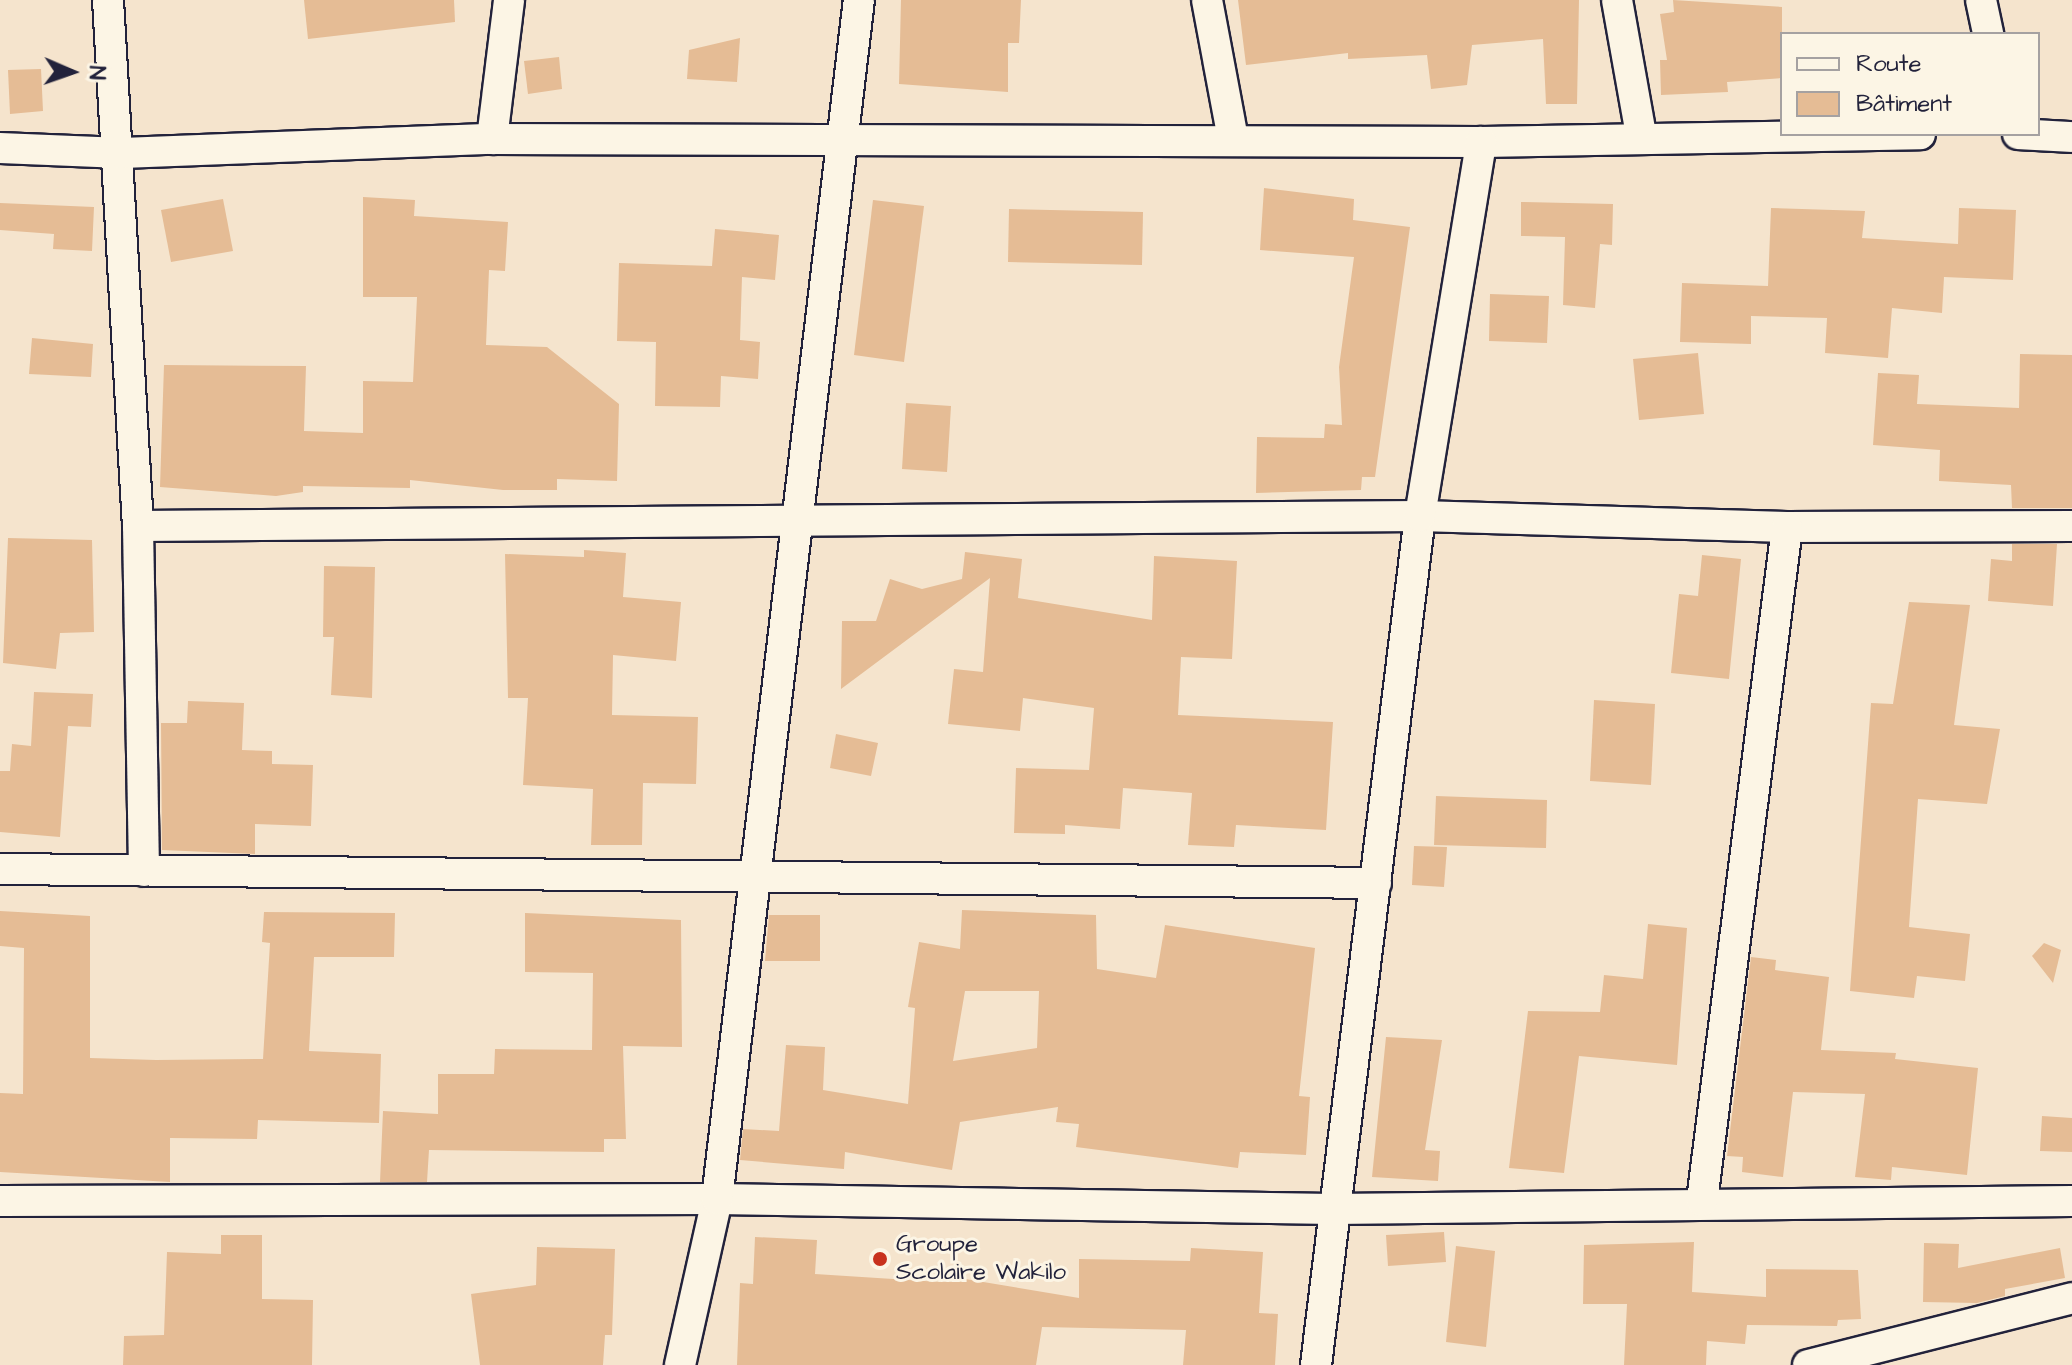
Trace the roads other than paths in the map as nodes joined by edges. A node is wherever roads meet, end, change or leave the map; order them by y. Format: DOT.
graph roads {
  1 [pos="108,0"];
  2 [pos="509,0"];
  3 [pos="859,0"];
  4 [pos="1207,0"];
  5 [pos="1617,0"];
  6 [pos="1981,0"];
  7 [pos="1988,32"];
  8 [pos="1641,135"];
  9 [pos="1780,135"];
  10 [pos="2040,135"];
  11 [pos="2072,137"];
  12 [pos="492,139"];
  13 [pos="1233,139"];
  14 [pos="839,140"];
  15 [pos="1481,142"];
  16 [pos="0,148"];
  17 [pos="122,153"];
  18 [pos="1420,516"];
  19 [pos="795,524"];
  20 [pos="138,526"];
  21 [pos="2072,526"];
  22 [pos="1787,527"];
  23 [pos="0,869"];
  24 [pos="144,871"];
  25 [pos="753,878"];
  26 [pos="1376,883"];
  27 [pos="717,1199"];
  28 [pos="0,1201"];
  29 [pos="1702,1201"];
  30 [pos="2072,1201"];
  31 [pos="1333,1209"];
  32 [pos="2072,1298"];
  33 [pos="680,1365"];
  34 [pos="1316,1365"];
  35 [pos="1808,1365"];
  1 -- 17 [label="street"];
  2 -- 12 [label="street"];
  3 -- 14 [label="street"];
  4 -- 13 [label="street"];
  5 -- 8 [label="street"];
  6 -- 7 [label="street"];
  8 -- 9 [label="street"];
  8 -- 15 [label="street"];
  10 -- 11 [label="street"];
  12 -- 14 [label="street"];
  12 -- 17 [label="street"];
  13 -- 14 [label="street"];
  13 -- 15 [label="street"];
  14 -- 19 [label="street"];
  15 -- 18 [label="street"];
  16 -- 17 [label="street"];
  17 -- 20 [label="street"];
  18 -- 19 [label="street"];
  18 -- 22 [label="street"];
  18 -- 26 [label="street"];
  19 -- 20 [label="street"];
  19 -- 25 [label="street"];
  20 -- 24 [label="street"];
  21 -- 22 [label="street"];
  22 -- 29 [label="street"];
  23 -- 24 [label="street"];
  24 -- 25 [label="street"];
  25 -- 26 [label="street"];
  25 -- 27 [label="street"];
  26 -- 31 [label="street"];
  27 -- 28 [label="street"];
  27 -- 31 [label="street"];
  27 -- 33 [label="street"];
  29 -- 30 [label="street"];
  29 -- 31 [label="street"];
  31 -- 34 [label="street"];
  32 -- 35 [label="street"];
}
